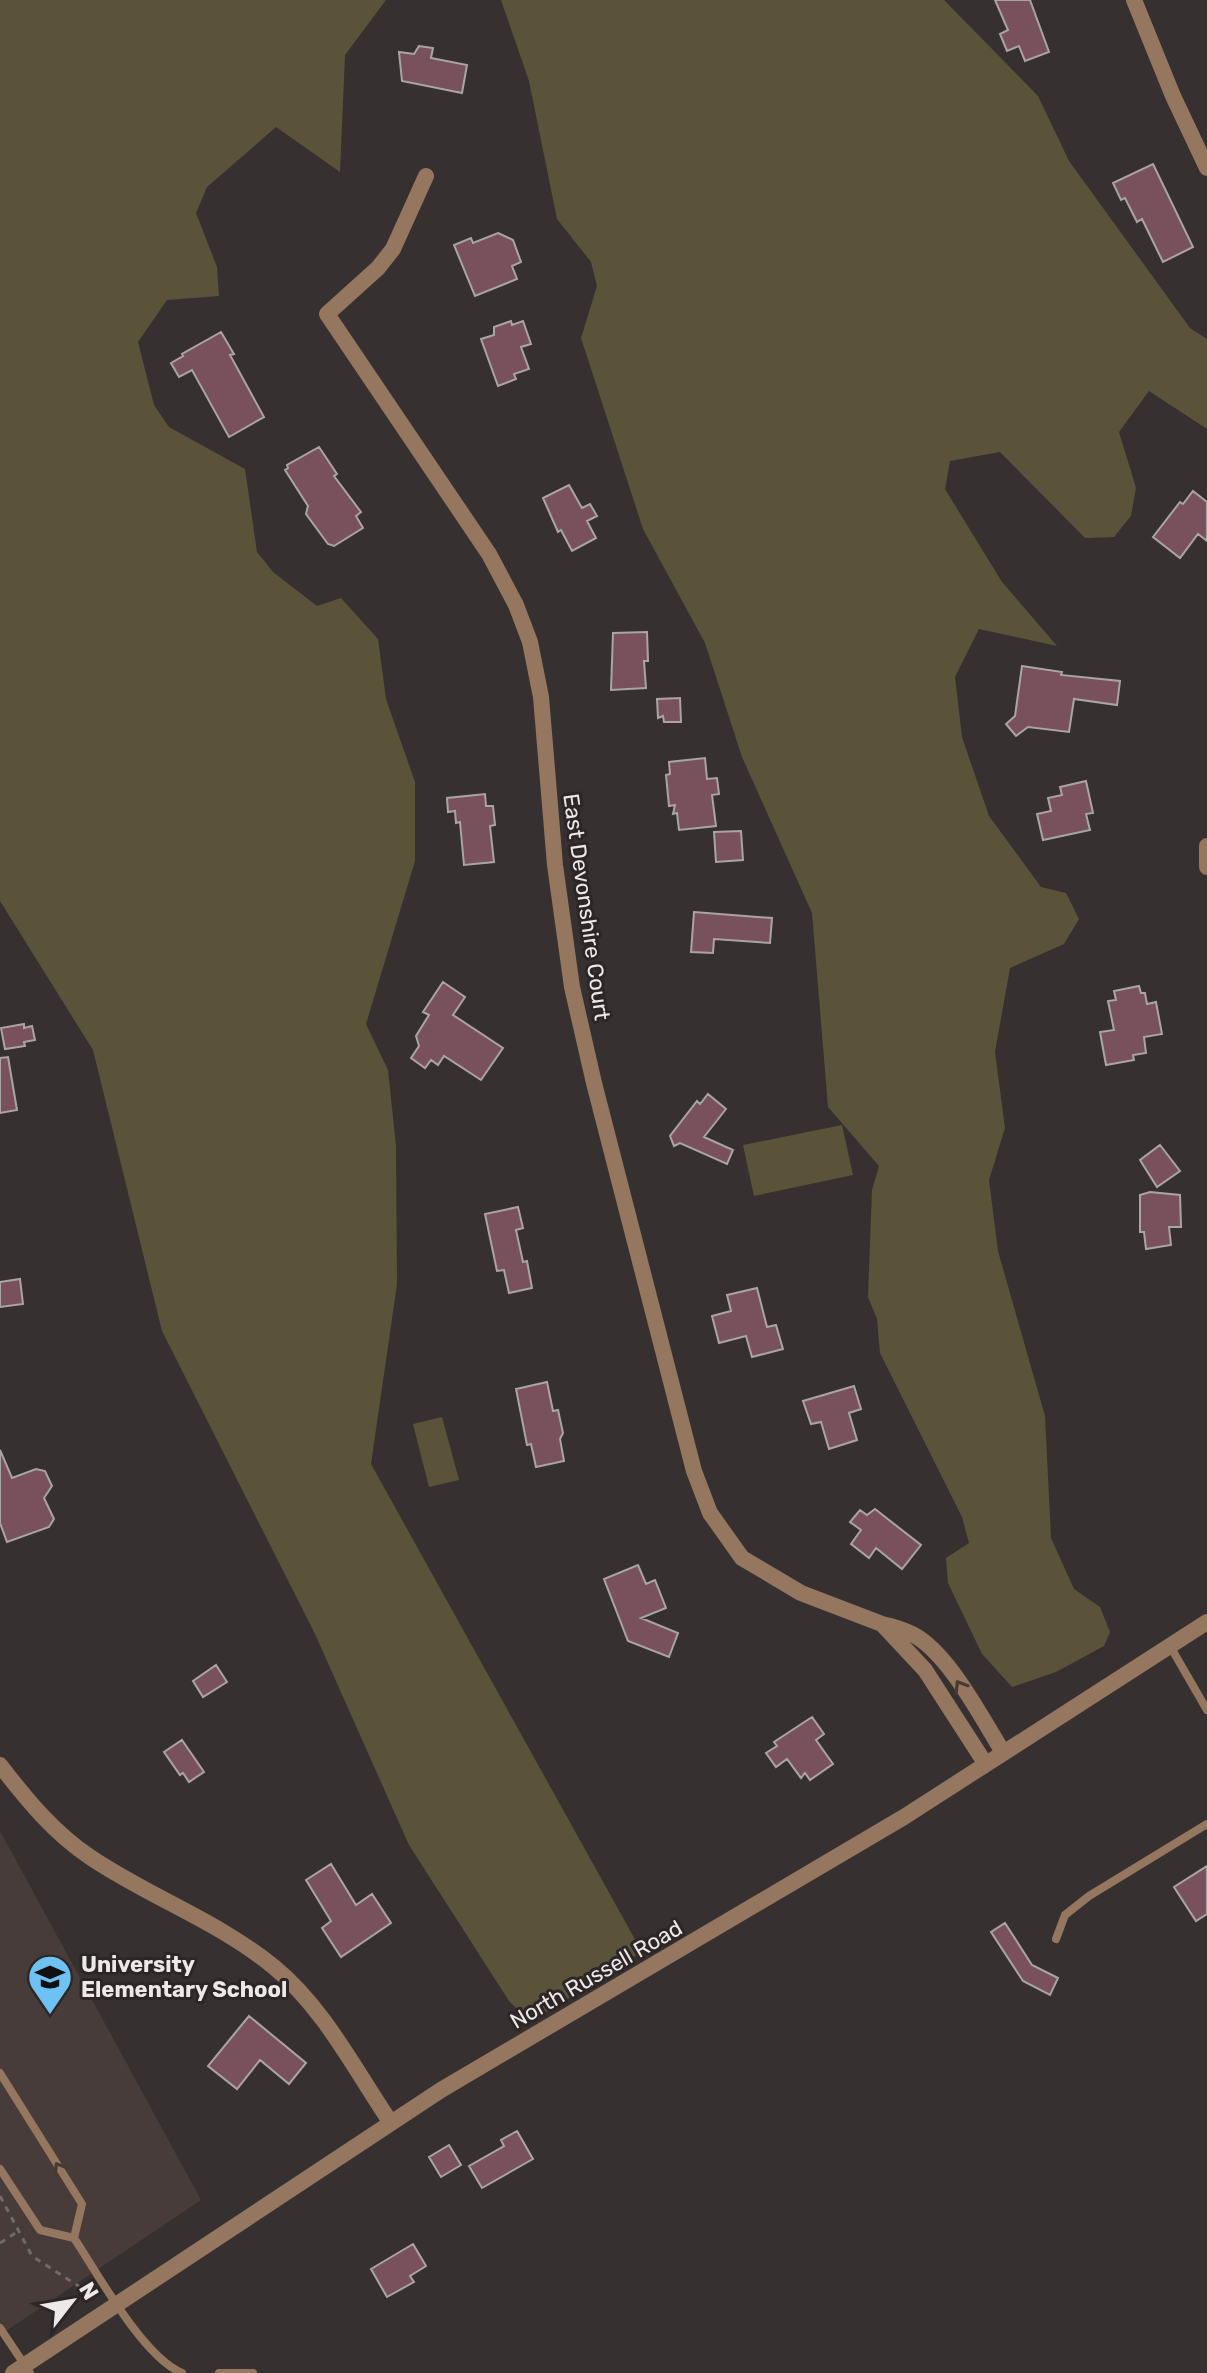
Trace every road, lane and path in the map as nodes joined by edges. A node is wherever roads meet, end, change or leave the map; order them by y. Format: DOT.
graph roads {
  1 [pos="1134,0"];
  2 [pos="1207,168"];
  3 [pos="426,176"];
  4 [pos="1207,846"];
  5 [pos="1207,867"];
  6 [pos="1207,1622"];
  7 [pos="882,1624"];
  8 [pos="1170,1645"];
  9 [pos="1207,1710"];
  10 [pos="1003,1752"];
  11 [pos="985,1763"];
  12 [pos="0,1765"];
  13 [pos="1207,1824"];
  14 [pos="1056,1939"];
  15 [pos="0,2073"];
  16 [pos="391,2123"];
  17 [pos="0,2169"];
  18 [pos="0,2196"];
  19 [pos="20,2230"];
  20 [pos="74,2238"];
  21 [pos="0,2243"];
  22 [pos="94,2284"];
  23 [pos="118,2304"];
  24 [pos="0,2328"];
  25 [pos="22,2370"];
  26 [pos="182,2373"];
  27 [pos="219,2373"];
  28 [pos="253,2373"];
  1 -- 2 [label="street"];
  3 -- 7 [label="street, East Devonshire Court"];
  4 -- 5 [label="street"];
  6 -- 8 [label="street, North Russell Road"];
  10 -- 7 [label="street, East Devonshire Court, one-way"];
  7 -- 11 [label="street, East Devonshire Court"];
  8 -- 9 [label="lane"];
  8 -- 10 [label="street, North Russell Road"];
  10 -- 11 [label="street, North Russell Road"];
  11 -- 16 [label="street, North Russell Road"];
  12 -- 16 [label="street"];
  13 -- 14 [label="lane"];
  20 -- 15 [label="lane, one-way"];
  16 -- 23 [label="street, North Russell Road"];
  17 -- 20 [label="lane"];
  18 -- 19 [label="path"];
  19 -- 21 [label="path"];
  19 -- 22 [label="path"];
  20 -- 23 [label="lane"];
  23 -- 25 [label="street, North Russell Road"];
  23 -- 26 [label="lane"];
  24 -- 25 [label="lane"];
  27 -- 28 [label="lane"];
}
